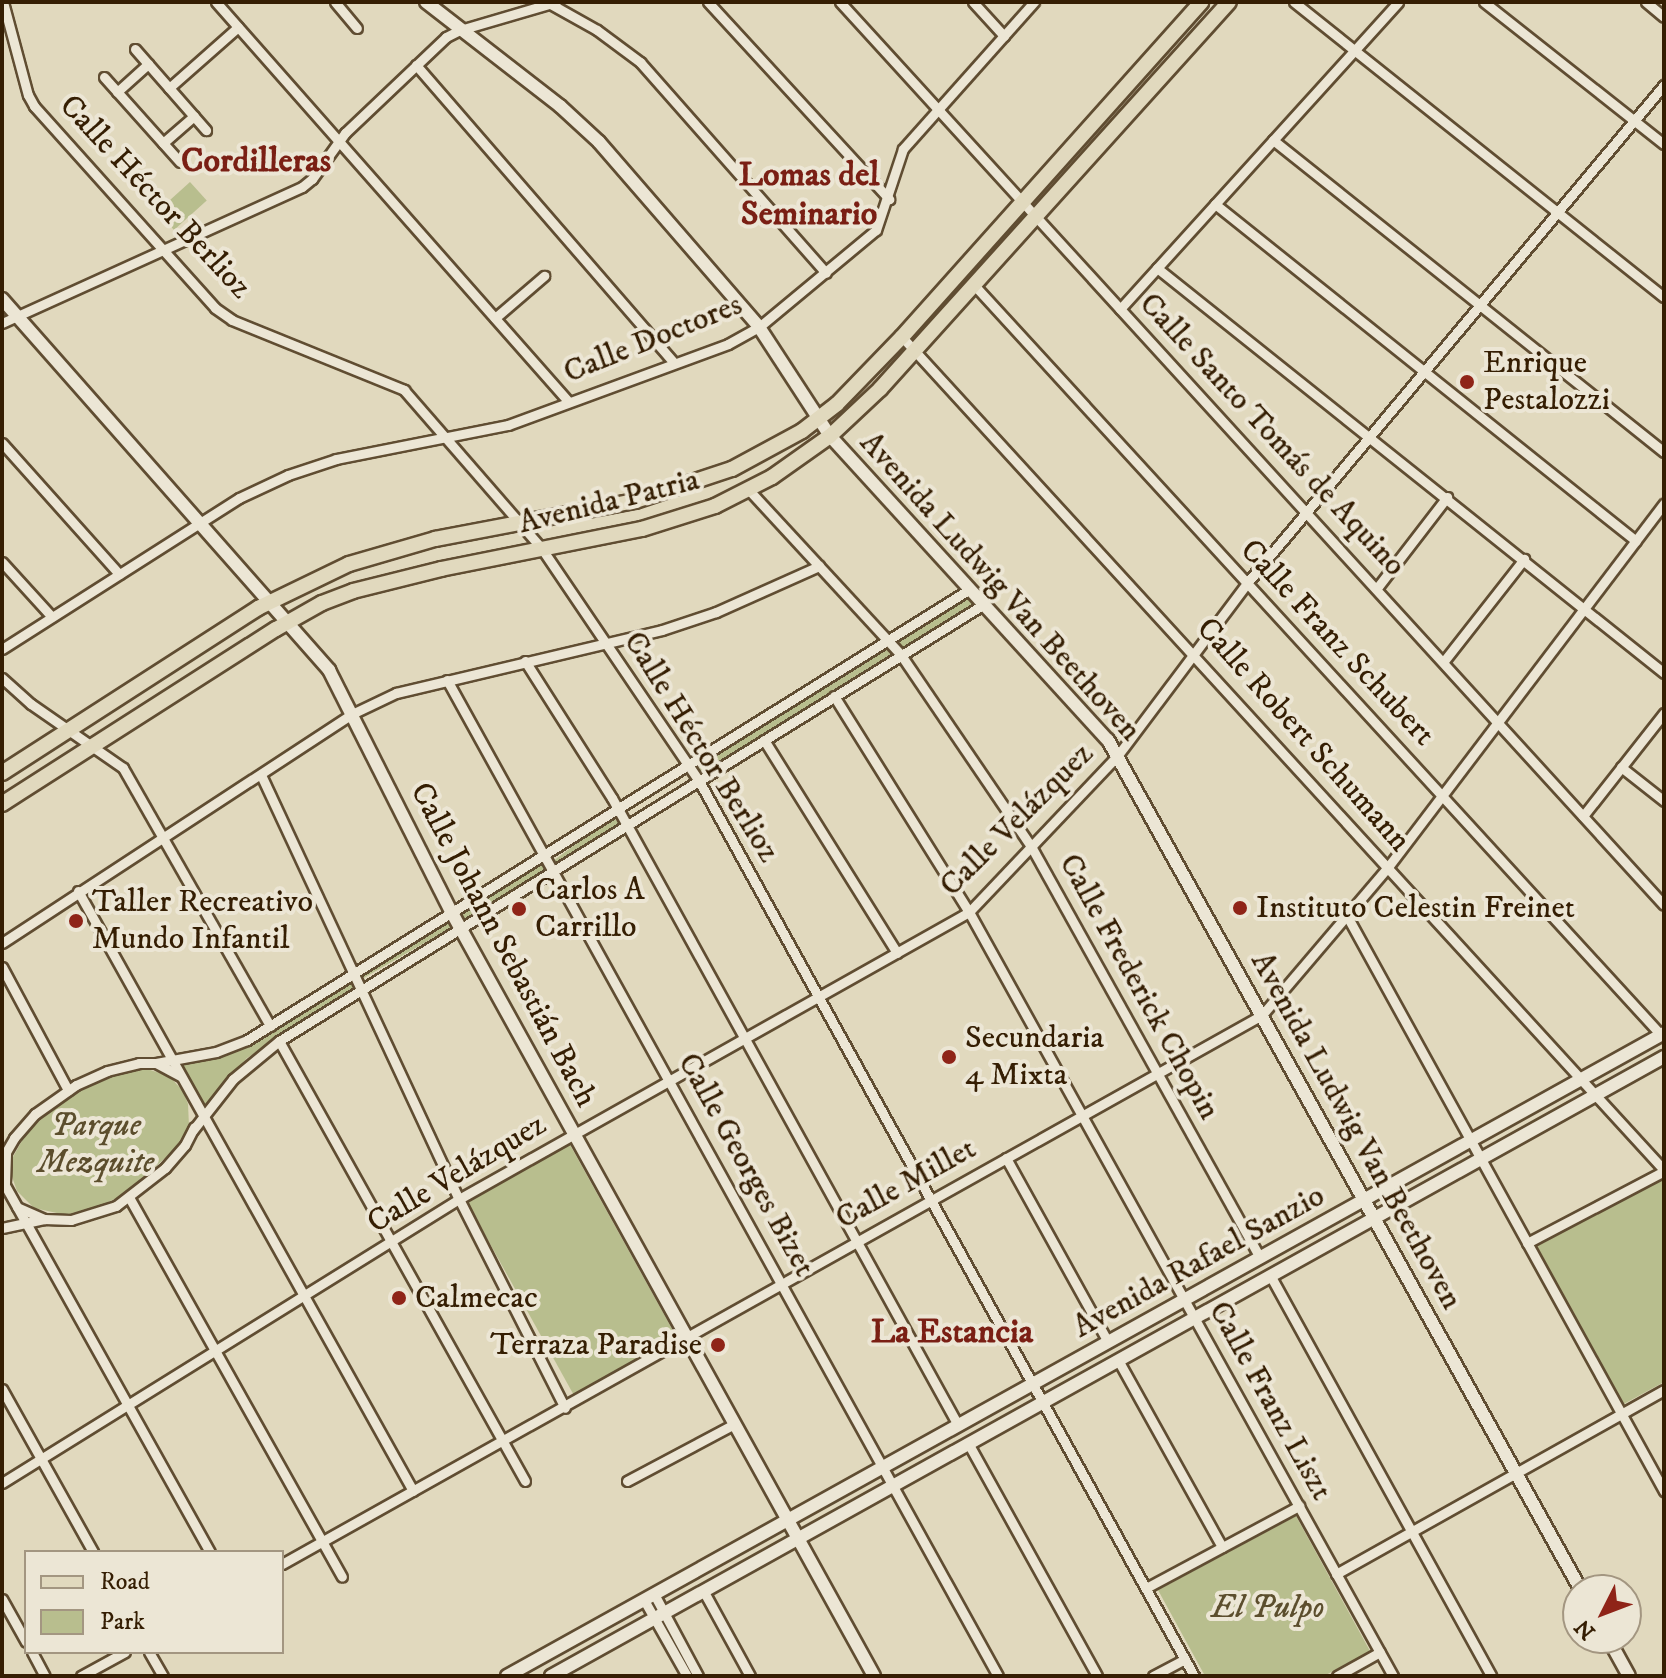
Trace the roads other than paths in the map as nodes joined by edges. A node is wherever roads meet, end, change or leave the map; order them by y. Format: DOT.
graph roads {
  1 [pos="3,2"];
  2 [pos="216,2"];
  3 [pos="335,2"];
  4 [pos="426,2"];
  5 [pos="708,2"];
  6 [pos="840,2"];
  7 [pos="973,2"];
  8 [pos="1034,2"];
  9 [pos="1201,2"];
  10 [pos="1229,2"];
  11 [pos="1294,2"];
  12 [pos="1398,2"];
  13 [pos="1484,2"];
  14 [pos="1646,2"];
  15 [pos="551,3"];
  16 [pos="1664,17"];
  17 [pos="238,27"];
  18 [pos="357,28"];
  19 [pos="460,30"];
  20 [pos="1004,36"];
  21 [pos="135,49"];
  22 [pos="1355,50"];
  23 [pos="148,64"];
  24 [pos="416,65"];
  25 [pos="104,77"];
  26 [pos="1664,85"];
  27 [pos="169,88"];
  28 [pos="117,92"];
  29 [pos="938,110"];
  30 [pos="194,116"];
  31 [pos="1634,120"];
  32 [pos="206,130"];
  33 [pos="1273,140"];
  34 [pos="339,142"];
  35 [pos="163,143"];
  36 [pos="1664,144"];
  37 [pos="180,162"];
  38 [pos="889,199"];
  39 [pos="1022,201"];
  40 [pos="1215,204"];
  41 [pos="1557,211"];
  42 [pos="1037,217"];
  43 [pos="163,248"];
  44 [pos="1157,268"];
  45 [pos="826,273"];
  46 [pos="544,276"];
  47 [pos="975,286"];
  48 [pos="1664,297"];
  49 [pos="2,299"];
  50 [pos="1479,304"];
  51 [pos="1120,309"];
  52 [pos="17,316"];
  53 [pos="495,318"];
  54 [pos="2,323"];
  55 [pos="759,327"];
  56 [pos="902,337"];
  57 [pos="916,351"];
  58 [pos="674,363"];
  59 [pos="1423,371"];
  60 [pos="568,401"];
  61 [pos="818,419"];
  62 [pos="830,436"];
  63 [pos="1369,436"];
  64 [pos="446,437"];
  65 [pos="2,443"];
  66 [pos="1664,452"];
  67 [pos="748,489"];
  68 [pos="1447,497"];
  69 [pos="1664,504"];
  70 [pos="1307,511"];
  71 [pos="202,522"];
  72 [pos="521,522"];
  73 [pos="1636,541"];
  74 [pos="542,549"];
  75 [pos="1524,559"];
  76 [pos="2,562"];
  77 [pos="819,566"];
  78 [pos="119,574"];
  79 [pos="1247,583"];
  80 [pos="1377,588"];
  81 [pos="970,589"];
  82 [pos="270,602"];
  83 [pos="984,604"];
  84 [pos="1585,610"];
  85 [pos="52,617"];
  86 [pos="288,622"];
  87 [pos="889,640"];
  88 [pos="605,643"];
  89 [pos="2,649"];
  90 [pos="901,655"];
  91 [pos="1195,655"];
  92 [pos="525,661"];
  93 [pos="1444,661"];
  94 [pos="1664,672"];
  95 [pos="2,678"];
  96 [pos="447,680"];
  97 [pos="834,696"];
  98 [pos="354,713"];
  99 [pos="1664,713"];
  100 [pos="1499,722"];
  101 [pos="69,729"];
  102 [pos="764,740"];
  103 [pos="94,745"];
  104 [pos="1118,755"];
  105 [pos="690,766"];
  106 [pos="1621,767"];
  107 [pos="2,773"];
  108 [pos="261,775"];
  109 [pos="699,781"];
  110 [pos="1443,797"];
  111 [pos="1664,801"];
  112 [pos="2,804"];
  113 [pos="618,810"];
  114 [pos="1583,816"];
  115 [pos="627,826"];
  116 [pos="164,837"];
  117 [pos="1032,848"];
  118 [pos="544,856"];
  119 [pos="1388,867"];
  120 [pos="553,871"];
  121 [pos="78,891"];
  122 [pos="1664,905"];
  123 [pos="969,912"];
  124 [pos="452,913"];
  125 [pos="1347,916"];
  126 [pos="460,928"];
  127 [pos="2,943"];
  128 [pos="897,953"];
  129 [pos="2,967"];
  130 [pos="355,973"];
  131 [pos="362,989"];
  132 [pos="820,997"];
  133 [pos="1262,1015"];
  134 [pos="270,1026"];
  135 [pos="1663,1034"];
  136 [pos="745,1038"];
  137 [pos="279,1041"];
  138 [pos="1664,1057"];
  139 [pos="172,1060"];
  140 [pos="156,1063"];
  141 [pos="1157,1074"];
  142 [pos="183,1077"];
  143 [pos="1582,1079"];
  144 [pos="668,1080"];
  145 [pos="68,1090"];
  146 [pos="1596,1094"];
  147 [pos="197,1102"];
  148 [pos="204,1114"];
  149 [pos="1082,1116"];
  150 [pos="193,1130"];
  151 [pos="574,1134"];
  152 [pos="1471,1141"];
  153 [pos="1006,1158"];
  154 [pos="1480,1158"];
  155 [pos="3,1166"];
  156 [pos="1664,1170"];
  157 [pos="4,1184"];
  158 [pos="130,1199"];
  159 [pos="459,1199"];
  160 [pos="930,1200"];
  161 [pos="1365,1200"];
  162 [pos="17,1207"];
  163 [pos="1375,1217"];
  164 [pos="44,1219"];
  165 [pos="27,1223"];
  166 [pos="2,1228"];
  167 [pos="857,1241"];
  168 [pos="392,1243"];
  169 [pos="1527,1243"];
  170 [pos="1260,1258"];
  171 [pos="1270,1275"];
  172 [pos="781,1284"];
  173 [pos="306,1297"];
  174 [pos="1185,1300"];
  175 [pos="1194,1317"];
  176 [pos="687,1339"];
  177 [pos="1108,1342"];
  178 [pos="218,1352"];
  179 [pos="1118,1360"];
  180 [pos="1033,1384"];
  181 [pos="2,1389"];
  182 [pos="1664,1390"];
  183 [pos="1043,1402"];
  184 [pos="128,1405"];
  185 [pos="565,1408"];
  186 [pos="1622,1415"];
  187 [pos="734,1424"];
  188 [pos="958,1425"];
  189 [pos="504,1442"];
  190 [pos="968,1443"];
  191 [pos="41,1459"];
  192 [pos="883,1467"];
  193 [pos="1517,1473"];
  194 [pos="525,1481"];
  195 [pos="627,1481"];
  196 [pos="2,1483"];
  197 [pos="893,1486"];
  198 [pos="413,1491"];
  199 [pos="1664,1491"];
  200 [pos="1299,1506"];
  201 [pos="787,1520"];
  202 [pos="1412,1532"];
  203 [pos="798,1539"];
  204 [pos="322,1541"];
  205 [pos="1222,1547"];
  206 [pos="92,1550"];
  207 [pos="209,1550"];
  208 [pos="284,1563"];
  209 [pos="1336,1574"];
  210 [pos="1572,1574"];
  211 [pos="342,1577"];
  212 [pos="1146,1588"];
  213 [pos="704,1592"];
  214 [pos="649,1597"];
  215 [pos="2,1599"];
  216 [pos="660,1616"];
  217 [pos="24,1638"];
  218 [pos="1380,1652"];
  219 [pos="33,1654"];
  220 [pos="121,1654"];
  221 [pos="150,1654"];
  222 [pos="1617,1654"];
  223 [pos="1185,1659"];
  224 [pos="688,1670"];
  225 [pos="45,1676"];
  226 [pos="81,1676"];
  227 [pos="163,1676"];
  228 [pos="507,1676"];
  229 [pos="551,1676"];
  230 [pos="698,1676"];
  231 [pos="750,1676"];
  232 [pos="874,1676"];
  233 [pos="998,1676"];
  234 [pos="1097,1676"];
  235 [pos="1153,1676"];
  236 [pos="1194,1676"];
  237 [pos="1337,1676"];
  238 [pos="1393,1676"];
  239 [pos="1491,1676"];
  240 [pos="1629,1676"];
  1 -- 43 [label="street, Calle Héctor Berlioz"];
  2 -- 17 [label="street"];
  3 -- 18 [label="street"];
  4 -- 19 [label="street, Avenida Ludwig Van Beethoven"];
  5 -- 38 [label="street"];
  6 -- 29 [label="street, Calle Santo Tomás de Aquino"];
  7 -- 20 [label="street"];
  8 -- 20 [label="street, Calle Doctores"];
  9 -- 39 [label="main road, Avenida Patria"];
  10 -- 42 [label="main road, Avenida Patria"];
  11 -- 22 [label="street"];
  12 -- 22 [label="street"];
  13 -- 31 [label="street"];
  14 -- 16 [label="street"];
  15 -- 19 [label="street"];
  15 -- 45 [label="street"];
  17 -- 27 [label="street"];
  17 -- 34 [label="street"];
  19 -- 24 [label="street"];
  19 -- 55 [label="street, Avenida Ludwig Van Beethoven"];
  20 -- 29 [label="street, Calle Doctores"];
  21 -- 23 [label="street"];
  22 -- 33 [label="street"];
  22 -- 41 [label="street"];
  23 -- 27 [label="street"];
  23 -- 28 [label="street"];
  24 -- 34 [label="street"];
  24 -- 58 [label="street"];
  25 -- 28 [label="street"];
  26 -- 31 [label="street, Calle Velázquez"];
  27 -- 30 [label="street"];
  28 -- 35 [label="street"];
  29 -- 38 [label="street, Calle Doctores"];
  29 -- 39 [label="street, Calle Santo Tomás de Aquino"];
  30 -- 32 [label="street"];
  30 -- 35 [label="street"];
  31 -- 36 [label="street"];
  31 -- 41 [label="street, Calle Velázquez"];
  33 -- 40 [label="street"];
  33 -- 50 [label="street"];
  34 -- 43 [label="street"];
  34 -- 53 [label="street"];
  35 -- 37 [label="street"];
  38 -- 45 [label="street, Calle Doctores"];
  39 -- 42 [label="street, Calle Santo Tomás de Aquino"];
  39 -- 56 [label="main road, Avenida Patria"];
  40 -- 44 [label="street"];
  40 -- 59 [label="street"];
  41 -- 48 [label="street"];
  41 -- 50 [label="street, Calle Velázquez"];
  42 -- 47 [label="main road, Avenida Patria"];
  42 -- 51 [label="street, Calle Santo Tomás de Aquino"];
  43 -- 52 [label="street"];
  43 -- 64 [label="street, Calle Héctor Berlioz"];
  44 -- 51 [label="street"];
  44 -- 63 [label="street"];
  45 -- 55 [label="street, Calle Doctores"];
  46 -- 53 [label="street"];
  47 -- 57 [label="main road, Avenida Patria"];
  47 -- 79 [label="street, Calle Franz Schubert"];
  49 -- 52 [label="street, Calle Johann Sebastián Bach"];
  50 -- 59 [label="street, Calle Velázquez"];
  50 -- 66 [label="street"];
  51 -- 70 [label="street, Calle Santo Tomás de Aquino"];
  52 -- 54 [label="street"];
  52 -- 71 [label="street, Calle Johann Sebastián Bach"];
  53 -- 60 [label="street"];
  55 -- 58 [label="street, Calle Doctores"];
  55 -- 61 [label="street, Avenida Ludwig Van Beethoven"];
  56 -- 57 [label="street, Calle Robert Schumann"];
  56 -- 61 [label="main road, Avenida Patria"];
  57 -- 62 [label="main road, Avenida Patria"];
  57 -- 91 [label="street, Calle Robert Schumann"];
  58 -- 60 [label="street, Calle Doctores"];
  59 -- 63 [label="street, Calle Velázquez"];
  59 -- 73 [label="street"];
  60 -- 64 [label="street, Calle Doctores"];
  61 -- 62 [label="street, Avenida Ludwig Van Beethoven"];
  61 -- 72 [label="main road, Avenida Patria"];
  62 -- 67 [label="main road, Avenida Patria"];
  62 -- 81 [label="street, Avenida Ludwig Van Beethoven"];
  63 -- 68 [label="street"];
  63 -- 70 [label="street, Calle Velázquez"];
  64 -- 71 [label="street, Calle Doctores"];
  64 -- 72 [label="street, Calle Héctor Berlioz"];
  65 -- 78 [label="street"];
  67 -- 74 [label="main road, Avenida Patria"];
  67 -- 77 [label="street, Calle Frederick Chopin"];
  68 -- 75 [label="street"];
  68 -- 80 [label="street"];
  69 -- 73 [label="street"];
  70 -- 79 [label="street, Calle Velázquez"];
  70 -- 80 [label="street, Calle Santo Tomás de Aquino"];
  71 -- 78 [label="street, Calle Doctores"];
  71 -- 82 [label="street, Calle Johann Sebastián Bach"];
  72 -- 74 [label="street, Calle Héctor Berlioz"];
  72 -- 82 [label="main road, Avenida Patria"];
  73 -- 84 [label="street"];
  74 -- 86 [label="main road, Avenida Patria"];
  74 -- 88 [label="street, Calle Héctor Berlioz"];
  75 -- 84 [label="street"];
  75 -- 93 [label="street"];
  76 -- 85 [label="street"];
  77 -- 87 [label="street, Calle Frederick Chopin"];
  77 -- 88 [label="street"];
  78 -- 85 [label="street, Calle Doctores"];
  79 -- 91 [label="street, Calle Velázquez"];
  79 -- 110 [label="street, Calle Franz Schubert"];
  80 -- 93 [label="street, Calle Santo Tomás de Aquino"];
  81 -- 83 [label="street, Avenida Ludwig Van Beethoven"];
  81 -- 87 [label="street"];
  82 -- 86 [label="street, Calle Johann Sebastián Bach"];
  82 -- 101 [label="main road, Avenida Patria"];
  83 -- 90 [label="street"];
  83 -- 104 [label="street, Avenida Ludwig Van Beethoven"];
  84 -- 94 [label="street"];
  84 -- 100 [label="street"];
  85 -- 89 [label="street, Calle Doctores"];
  86 -- 98 [label="street, Calle Johann Sebastián Bach"];
  86 -- 103 [label="main road, Avenida Patria"];
  87 -- 90 [label="street, Calle Frederick Chopin"];
  87 -- 105 [label="street"];
  88 -- 92 [label="street"];
  88 -- 105 [label="street, Calle Héctor Berlioz"];
  90 -- 97 [label="street"];
  90 -- 117 [label="street, Calle Frederick Chopin"];
  91 -- 104 [label="street, Calle Velázquez"];
  91 -- 119 [label="street, Calle Robert Schumann"];
  92 -- 96 [label="street"];
  92 -- 113 [label="street"];
  93 -- 100 [label="street, Calle Santo Tomás de Aquino"];
  95 -- 101 [label="street"];
  96 -- 98 [label="street"];
  96 -- 118 [label="street, Calle Georges Bizet"];
  97 -- 102 [label="street"];
  97 -- 123 [label="street, Calle Franz Liszt"];
  98 -- 108 [label="street"];
  98 -- 124 [label="street, Calle Johann Sebastián Bach"];
  99 -- 106 [label="street"];
  100 -- 110 [label="street"];
  100 -- 114 [label="street, Calle Santo Tomás de Aquino"];
  101 -- 103 [label="street"];
  101 -- 107 [label="main road, Avenida Patria"];
  102 -- 109 [label="street"];
  102 -- 128 [label="street"];
  103 -- 112 [label="main road, Avenida Patria"];
  103 -- 116 [label="street"];
  104 -- 117 [label="street, Calle Velázquez"];
  104 -- 133 [label="street, Avenida Ludwig Van Beethoven"];
  105 -- 109 [label="street, Calle Héctor Berlioz"];
  105 -- 113 [label="street"];
  106 -- 111 [label="street"];
  106 -- 114 [label="street"];
  108 -- 116 [label="street"];
  108 -- 130 [label="street"];
  109 -- 115 [label="street"];
  109 -- 132 [label="street, Calle Héctor Berlioz"];
  110 -- 119 [label="street"];
  110 -- 135 [label="street, Calle Franz Schubert"];
  113 -- 115 [label="street"];
  113 -- 118 [label="street"];
  114 -- 122 [label="street, Calle Santo Tomás de Aquino"];
  115 -- 120 [label="street"];
  115 -- 136 [label="street"];
  116 -- 121 [label="street"];
  116 -- 134 [label="street"];
  117 -- 123 [label="street, Calle Velázquez"];
  117 -- 141 [label="street, Calle Frederick Chopin"];
  118 -- 120 [label="street, Calle Georges Bizet"];
  118 -- 124 [label="street"];
  119 -- 125 [label="street"];
  119 -- 143 [label="street, Calle Robert Schumann"];
  120 -- 126 [label="street"];
  120 -- 144 [label="street, Calle Georges Bizet"];
  121 -- 127 [label="street"];
  121 -- 139 [label="street"];
  123 -- 128 [label="street, Calle Velázquez"];
  123 -- 149 [label="street, Calle Franz Liszt"];
  124 -- 126 [label="street, Calle Johann Sebastián Bach"];
  124 -- 130 [label="street"];
  125 -- 133 [label="street"];
  125 -- 152 [label="street"];
  126 -- 131 [label="street"];
  126 -- 151 [label="street, Calle Johann Sebastián Bach"];
  128 -- 132 [label="street, Calle Velázquez"];
  129 -- 145 [label="street"];
  130 -- 131 [label="street"];
  130 -- 134 [label="street"];
  131 -- 137 [label="street"];
  131 -- 159 [label="street"];
  132 -- 136 [label="street, Calle Velázquez"];
  132 -- 160 [label="street, Calle Héctor Berlioz"];
  133 -- 141 [label="street, Calle Millet"];
  133 -- 161 [label="street, Avenida Ludwig Van Beethoven"];
  134 -- 139 [label="street"];
  135 -- 143 [label="street, Avenida Rafael Sanzio"];
  136 -- 144 [label="street, Calle Velázquez"];
  136 -- 167 [label="street"];
  137 -- 148 [label="street"];
  137 -- 168 [label="street"];
  138 -- 146 [label="street, Avenida Rafael Sanzio"];
  139 -- 140 [label="street"];
  139 -- 142 [label="street"];
  140 -- 142 [label="street"];
  140 -- 145 [label="street"];
  141 -- 149 [label="street, Calle Millet"];
  141 -- 170 [label="street, Calle Frederick Chopin"];
  142 -- 147 [label="street"];
  143 -- 146 [label="street, Calle Robert Schumann"];
  143 -- 152 [label="street, Avenida Rafael Sanzio"];
  144 -- 151 [label="street, Calle Velázquez"];
  144 -- 172 [label="street, Calle Georges Bizet"];
  145 -- 155 [label="street"];
  146 -- 154 [label="street, Avenida Rafael Sanzio"];
  146 -- 156 [label="street, Calle Robert Schumann"];
  147 -- 148 [label="street"];
  147 -- 150 [label="street"];
  148 -- 150 [label="street"];
  148 -- 173 [label="street"];
  149 -- 153 [label="street, Calle Millet"];
  149 -- 174 [label="street, Calle Franz Liszt"];
  150 -- 158 [label="street"];
  151 -- 159 [label="street, Calle Velázquez"];
  151 -- 176 [label="street, Calle Johann Sebastián Bach"];
  152 -- 154 [label="street"];
  152 -- 161 [label="street, Avenida Rafael Sanzio"];
  153 -- 160 [label="street, Calle Millet"];
  153 -- 177 [label="street"];
  154 -- 163 [label="street, Avenida Rafael Sanzio"];
  154 -- 169 [label="street"];
  155 -- 157 [label="street"];
  156 -- 169 [label="street"];
  157 -- 162 [label="street"];
  158 -- 164 [label="street"];
  158 -- 178 [label="street"];
  159 -- 168 [label="street, Calle Velázquez"];
  159 -- 185 [label="street"];
  160 -- 167 [label="street, Calle Millet"];
  160 -- 180 [label="street, Calle Héctor Berlioz"];
  161 -- 163 [label="street, Avenida Ludwig Van Beethoven"];
  161 -- 170 [label="street, Avenida Rafael Sanzio"];
  162 -- 164 [label="street"];
  162 -- 165 [label="street"];
  163 -- 171 [label="street, Avenida Rafael Sanzio"];
  163 -- 193 [label="street, Avenida Ludwig Van Beethoven"];
  164 -- 165 [label="street"];
  165 -- 166 [label="street"];
  165 -- 184 [label="street"];
  167 -- 172 [label="street, Calle Millet"];
  167 -- 188 [label="street"];
  168 -- 173 [label="street, Calle Velázquez"];
  168 -- 189 [label="street"];
  169 -- 186 [label="street"];
  170 -- 174 [label="street, Avenida Rafael Sanzio"];
  171 -- 175 [label="street, Avenida Rafael Sanzio"];
  171 -- 202 [label="street"];
  172 -- 176 [label="street, Calle Millet"];
  172 -- 192 [label="street, Calle Georges Bizet"];
  173 -- 178 [label="street, Calle Velázquez"];
  173 -- 198 [label="street"];
  174 -- 175 [label="street, Calle Franz Liszt"];
  174 -- 177 [label="street, Avenida Rafael Sanzio"];
  175 -- 179 [label="street, Avenida Rafael Sanzio"];
  175 -- 200 [label="street, Calle Franz Liszt"];
  176 -- 185 [label="street, Calle Millet"];
  176 -- 187 [label="street, Calle Johann Sebastián Bach"];
  177 -- 180 [label="street, Avenida Rafael Sanzio"];
  178 -- 184 [label="street, Calle Velázquez"];
  178 -- 204 [label="street"];
  179 -- 183 [label="street, Avenida Rafael Sanzio"];
  179 -- 205 [label="street"];
  180 -- 183 [label="street, Calle Héctor Berlioz"];
  180 -- 188 [label="street, Avenida Rafael Sanzio"];
  181 -- 191 [label="street"];
  182 -- 186 [label="street"];
  183 -- 190 [label="street, Avenida Rafael Sanzio"];
  183 -- 212 [label="street, Calle Héctor Berlioz"];
  184 -- 191 [label="street, Calle Velázquez"];
  184 -- 207 [label="street"];
  185 -- 189 [label="street, Calle Millet"];
  186 -- 193 [label="street"];
  186 -- 199 [label="street"];
  187 -- 195 [label="street"];
  187 -- 201 [label="street, Calle Johann Sebastián Bach"];
  188 -- 192 [label="street, Avenida Rafael Sanzio"];
  189 -- 194 [label="street"];
  189 -- 198 [label="street, Calle Millet"];
  190 -- 197 [label="street, Avenida Rafael Sanzio"];
  190 -- 234 [label="street"];
  191 -- 196 [label="street, Calle Velázquez"];
  191 -- 206 [label="street"];
  192 -- 197 [label="street, Calle Georges Bizet"];
  192 -- 201 [label="street, Avenida Rafael Sanzio"];
  193 -- 202 [label="street"];
  193 -- 210 [label="street, Avenida Ludwig Van Beethoven"];
  197 -- 203 [label="street, Avenida Rafael Sanzio"];
  197 -- 233 [label="street, Calle Georges Bizet"];
  198 -- 204 [label="street, Calle Millet"];
  200 -- 205 [label="street"];
  200 -- 209 [label="street, Calle Franz Liszt"];
  201 -- 203 [label="street, Calle Johann Sebastián Bach"];
  201 -- 214 [label="street, Avenida Rafael Sanzio"];
  202 -- 209 [label="street"];
  202 -- 239 [label="street"];
  203 -- 213 [label="street, Avenida Rafael Sanzio"];
  203 -- 232 [label="street, Calle Johann Sebastián Bach"];
  204 -- 208 [label="street, Calle Millet"];
  204 -- 211 [label="street"];
  205 -- 212 [label="street"];
  209 -- 218 [label="street, Calle Franz Liszt"];
  212 -- 223 [label="street, Calle Héctor Berlioz"];
  213 -- 216 [label="street, Avenida Rafael Sanzio"];
  213 -- 231 [label="street"];
  214 -- 216 [label="street"];
  214 -- 228 [label="street, Avenida Rafael Sanzio"];
  215 -- 217 [label="street"];
  216 -- 224 [label="street"];
  216 -- 229 [label="street, Avenida Rafael Sanzio"];
  218 -- 237 [label="street"];
  218 -- 238 [label="street, Calle Franz Liszt"];
  219 -- 225 [label="street"];
  220 -- 226 [label="street"];
  221 -- 227 [label="street"];
  222 -- 240 [label="street"];
  223 -- 235 [label="street"];
  223 -- 236 [label="street, Calle Héctor Berlioz"];
  224 -- 230 [label="street"];
}
